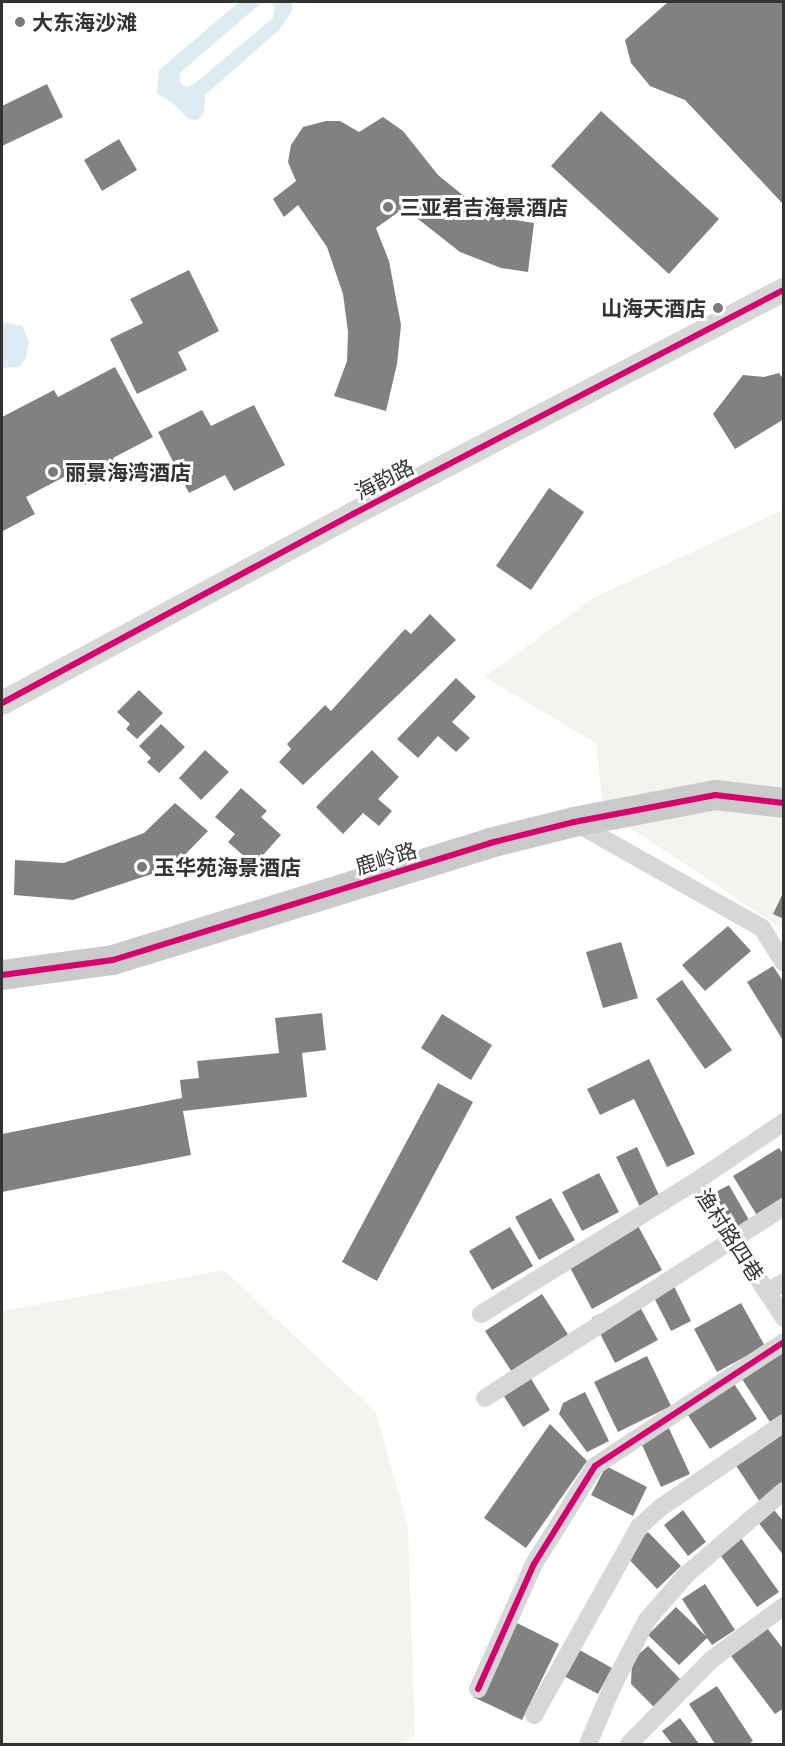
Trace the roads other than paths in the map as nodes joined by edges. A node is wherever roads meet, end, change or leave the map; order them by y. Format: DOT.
graph roads {
  1 [pos="783,290"];
  2 [pos="2,702"];
  3 [pos="783,803"];
  4 [pos="574,822"];
  5 [pos="783,963"];
  6 [pos="2,975"];
  7 [pos="783,1122"];
  8 [pos="695,1182"];
  9 [pos="783,1207"];
  10 [pos="732,1239"];
  11 [pos="783,1282"];
  12 [pos="767,1292"];
  13 [pos="481,1314"];
  14 [pos="783,1318"];
  15 [pos="783,1342"];
  16 [pos="485,1398"];
  17 [pos="783,1423"];
  18 [pos="783,1491"];
  19 [pos="783,1606"];
  20 [pos="478,1689"];
  21 [pos="534,1715"];
  22 [pos="588,1744"];
  23 [pos="629,1744"];
  1 -- 2 [label="street, 海韵路"];
  3 -- 4 [label="main road, 鹿岭路"];
  4 -- 5 [label="street"];
  4 -- 6 [label="main road, 鹿岭路"];
  7 -- 8 [label="street, 渔村路四巷"];
  8 -- 10 [label="street, 渔村路四巷"];
  8 -- 13 [label="street"];
  9 -- 10 [label="street"];
  10 -- 12 [label="street, 渔村路四巷"];
  10 -- 16 [label="street"];
  11 -- 12 [label="street"];
  12 -- 14 [label="street, 渔村路四巷"];
  15 -- 20 [label="street"];
  17 -- 21 [label="street"];
  18 -- 22 [label="street"];
  19 -- 23 [label="street"];
}
